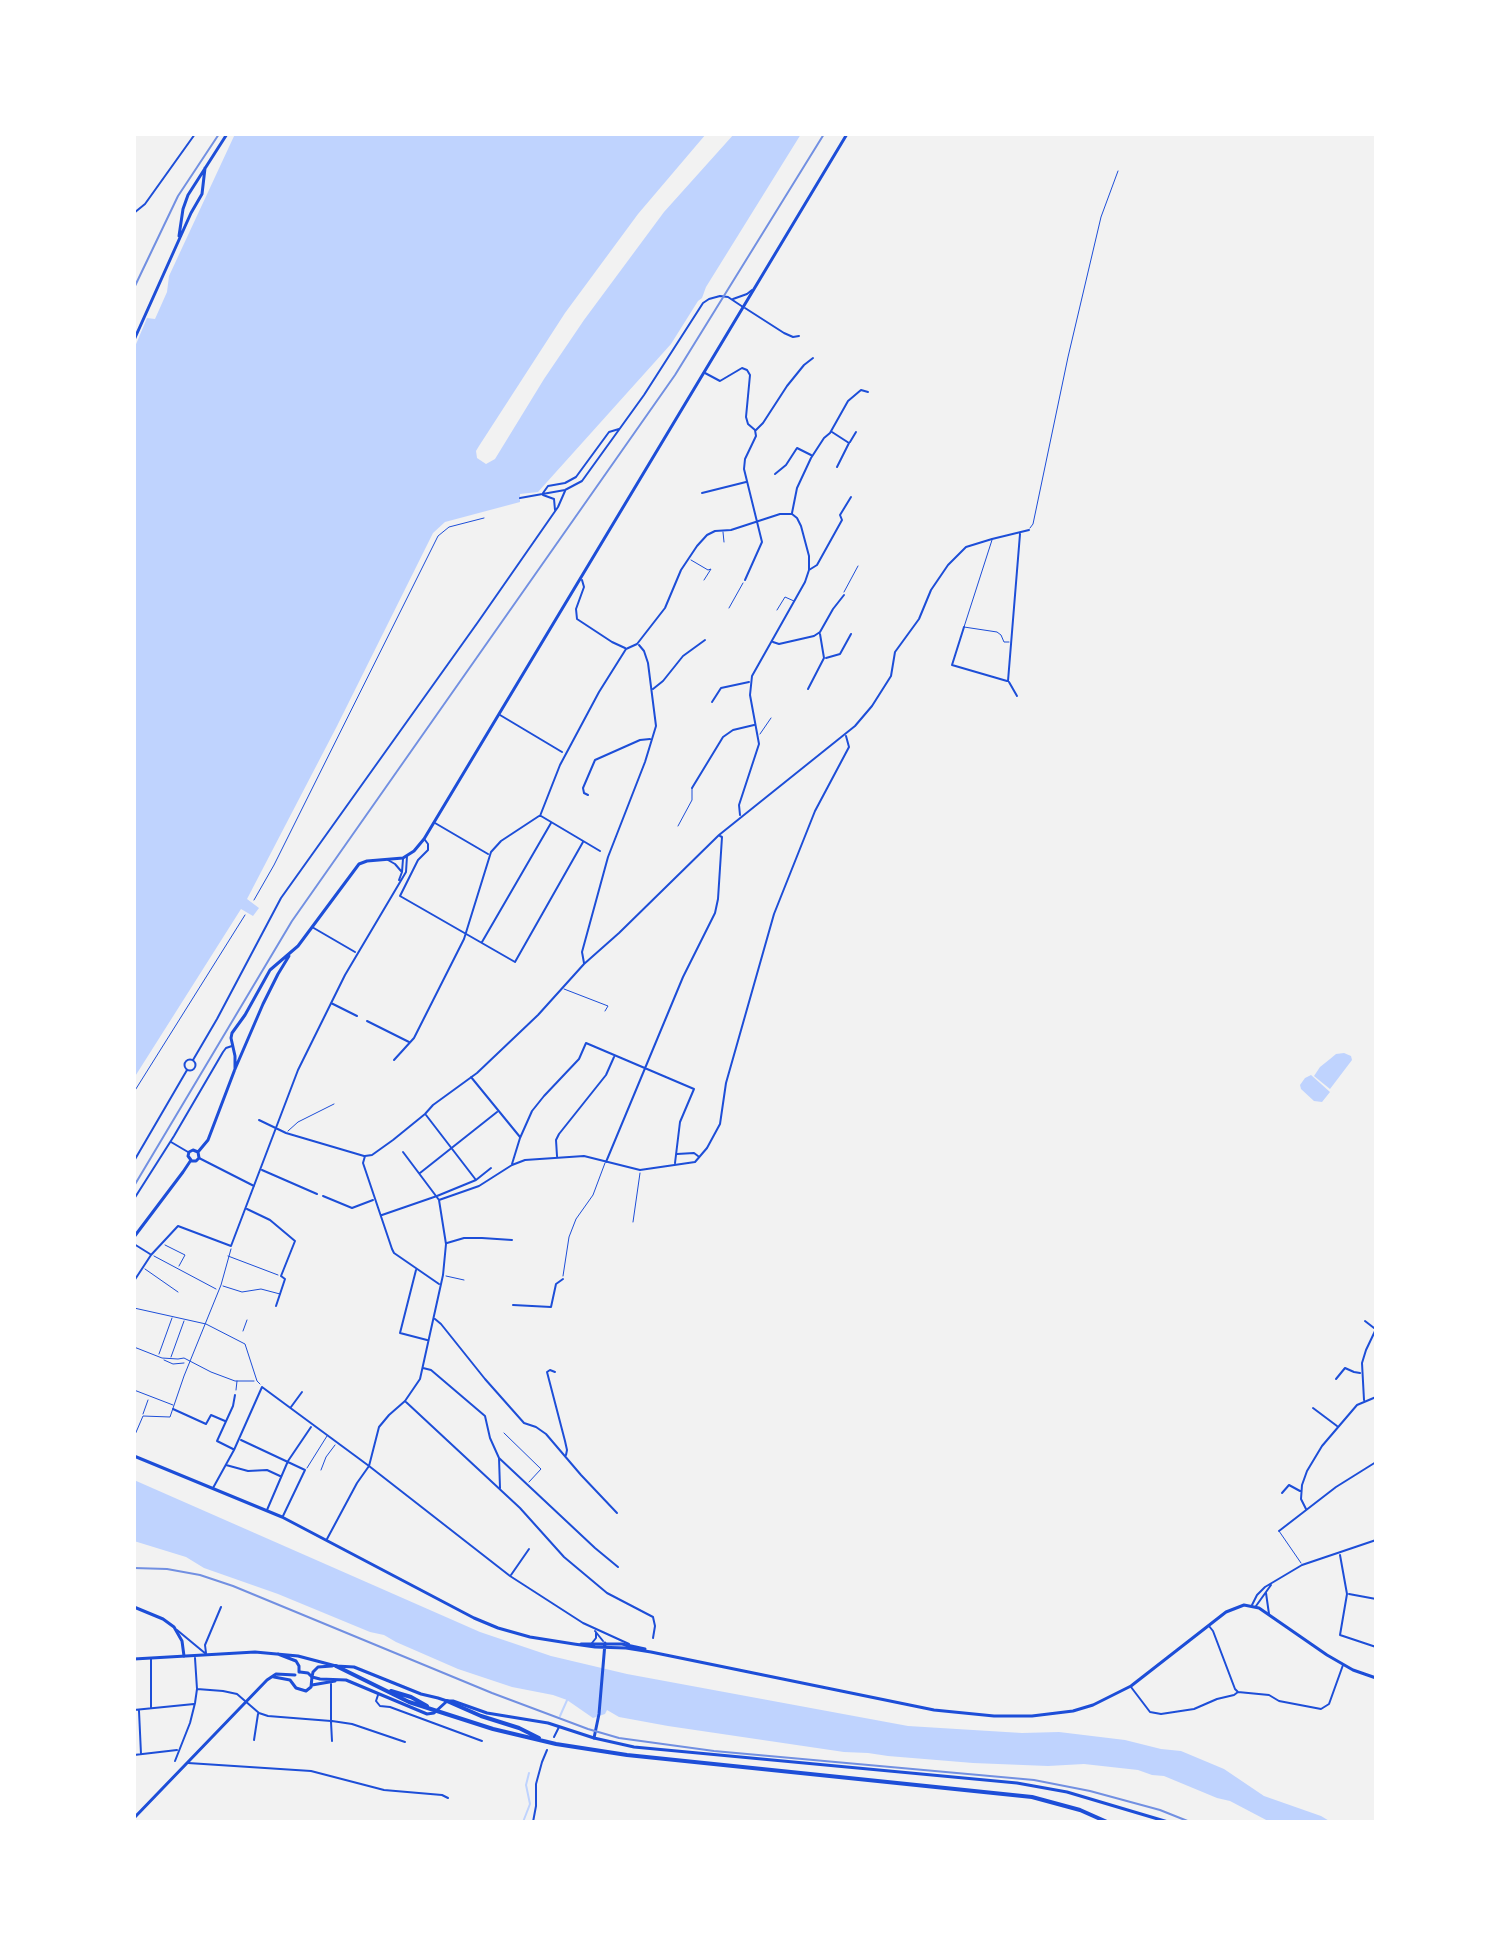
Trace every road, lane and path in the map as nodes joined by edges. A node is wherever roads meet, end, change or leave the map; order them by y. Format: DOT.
graph roads {
  1 [pos="195,134"];
  2 [pos="227,134"];
  3 [pos="847,134"];
  4 [pos="205,168"];
  5 [pos="1118,171"];
  6 [pos="134,213"];
  7 [pos="178,244"];
  8 [pos="754,289"];
  9 [pos="732,299"];
  10 [pos="744,307"];
  11 [pos="799,336"];
  12 [pos="134,340"];
  13 [pos="813,358"];
  14 [pos="704,373"];
  15 [pos="868,392"];
  16 [pos="620,429"];
  17 [pos="755,430"];
  18 [pos="831,431"];
  19 [pos="856,432"];
  20 [pos="849,443"];
  21 [pos="812,456"];
  22 [pos="837,467"];
  23 [pos="775,474"];
  24 [pos="747,482"];
  25 [pos="565,490"];
  26 [pos="702,493"];
  27 [pos="543,495"];
  28 [pos="851,497"];
  29 [pos="520,498"];
  30 [pos="555,511"];
  31 [pos="792,514"];
  32 [pos="484,518"];
  33 [pos="756,521"];
  34 [pos="725,530"];
  35 [pos="1029,530"];
  36 [pos="1021,533"];
  37 [pos="992,539"];
  38 [pos="724,542"];
  39 [pos="689,558"];
  40 [pos="858,566"];
  41 [pos="809,570"];
  42 [pos="580,578"];
  43 [pos="704,580"];
  44 [pos="745,580"];
  45 [pos="844,595"];
  46 [pos="794,602"];
  47 [pos="729,608"];
  48 [pos="777,610"];
  49 [pos="964,627"];
  50 [pos="820,632"];
  51 [pos="851,634"];
  52 [pos="705,640"];
  53 [pos="772,641"];
  54 [pos="1011,643"];
  55 [pos="637,644"];
  56 [pos="626,649"];
  57 [pos="824,658"];
  58 [pos="1008,681"];
  59 [pos="751,682"];
  60 [pos="652,689"];
  61 [pos="808,689"];
  62 [pos="1017,696"];
  63 [pos="712,702"];
  64 [pos="499,714"];
  65 [pos="771,718"];
  66 [pos="755,725"];
  67 [pos="845,735"];
  68 [pos="759,736"];
  69 [pos="652,739"];
  70 [pos="562,752"];
  71 [pos="692,788"];
  72 [pos="588,795"];
  73 [pos="540,816"];
  74 [pos="740,817"];
  75 [pos="434,823"];
  76 [pos="551,823"];
  77 [pos="678,826"];
  78 [pos="719,835"];
  79 [pos="424,839"];
  80 [pos="583,842"];
  81 [pos="600,851"];
  82 [pos="489,855"];
  83 [pos="405,857"];
  84 [pos="388,860"];
  85 [pos="402,872"];
  86 [pos="399,882"];
  87 [pos="254,900"];
  88 [pos="245,915"];
  89 [pos="311,926"];
  90 [pos="466,934"];
  91 [pos="481,943"];
  92 [pos="291,953"];
  93 [pos="357,953"];
  94 [pos="584,964"];
  95 [pos="270,970"];
  96 [pos="278,974"];
  97 [pos="562,988"];
  98 [pos="330,1003"];
  99 [pos="605,1011"];
  100 [pos="357,1016"];
  101 [pos="367,1021"];
  102 [pos="410,1043"];
  103 [pos="246,1045"];
  104 [pos="232,1046"];
  105 [pos="615,1056"];
  106 [pos="193,1060"];
  107 [pos="394,1060"];
  108 [pos="235,1069"];
  109 [pos="644,1069"];
  110 [pos="187,1070"];
  111 [pos="471,1077"];
  112 [pos="134,1092"];
  113 [pos="334,1104"];
  114 [pos="497,1112"];
  115 [pos="425,1114"];
  116 [pos="259,1120"];
  117 [pos="276,1128"];
  118 [pos="286,1133"];
  119 [pos="520,1138"];
  120 [pos="171,1142"];
  121 [pos="451,1148"];
  122 [pos="189,1152"];
  123 [pos="198,1152"];
  124 [pos="403,1152"];
  125 [pos="676,1154"];
  126 [pos="365,1156"];
  127 [pos="557,1157"];
  128 [pos="699,1157"];
  129 [pos="199,1158"];
  130 [pos="191,1160"];
  131 [pos="134,1161"];
  132 [pos="605,1163"];
  133 [pos="675,1164"];
  134 [pos="512,1165"];
  135 [pos="491,1168"];
  136 [pos="261,1169"];
  137 [pos="640,1170"];
  138 [pos="420,1173"];
  139 [pos="476,1180"];
  140 [pos="255,1186"];
  141 [pos="317,1194"];
  142 [pos="323,1196"];
  143 [pos="438,1198"];
  144 [pos="134,1199"];
  145 [pos="374,1200"];
  146 [pos="246,1209"];
  147 [pos="381,1216"];
  148 [pos="633,1222"];
  149 [pos="134,1237"];
  150 [pos="512,1240"];
  151 [pos="134,1244"];
  152 [pos="162,1244"];
  153 [pos="446,1244"];
  154 [pos="231,1246"];
  155 [pos="151,1255"];
  156 [pos="228,1256"];
  157 [pos="143,1268"];
  158 [pos="177,1269"];
  159 [pos="416,1269"];
  160 [pos="443,1275"];
  161 [pos="281,1276"];
  162 [pos="563,1279"];
  163 [pos="464,1280"];
  164 [pos="134,1281"];
  165 [pos="221,1285"];
  166 [pos="440,1285"];
  167 [pos="219,1291"];
  168 [pos="178,1292"];
  169 [pos="281,1294"];
  170 [pos="546,1300"];
  171 [pos="513,1305"];
  172 [pos="276,1306"];
  173 [pos="546,1306"];
  174 [pos="134,1308"];
  175 [pos="173,1316"];
  176 [pos="185,1319"];
  177 [pos="434,1319"];
  178 [pos="247,1320"];
  179 [pos="1365,1321"];
  180 [pos="206,1324"];
  181 [pos="1376,1329"];
  182 [pos="243,1331"];
  183 [pos="428,1340"];
  184 [pos="134,1347"];
  185 [pos="158,1357"];
  186 [pos="162,1358"];
  187 [pos="170,1360"];
  188 [pos="190,1362"];
  189 [pos="184,1363"];
  190 [pos="182,1367"];
  191 [pos="422,1368"];
  192 [pos="555,1372"];
  193 [pos="1362,1373"];
  194 [pos="185,1374"];
  195 [pos="1336,1379"];
  196 [pos="238,1380"];
  197 [pos="257,1381"];
  198 [pos="262,1387"];
  199 [pos="134,1390"];
  200 [pos="235,1392"];
  201 [pos="302,1392"];
  202 [pos="149,1397"];
  203 [pos="1376,1397"];
  204 [pos="1364,1400"];
  205 [pos="405,1401"];
  206 [pos="173,1407"];
  207 [pos="1313,1408"];
  208 [pos="290,1409"];
  209 [pos="143,1416"];
  210 [pos="226,1421"];
  211 [pos="312,1426"];
  212 [pos="1337,1426"];
  213 [pos="135,1429"];
  214 [pos="504,1433"];
  215 [pos="327,1436"];
  216 [pos="134,1437"];
  217 [pos="239,1439"];
  218 [pos="336,1443"];
  219 [pos="234,1450"];
  220 [pos="134,1456"];
  221 [pos="566,1457"];
  222 [pos="499,1458"];
  223 [pos="288,1461"];
  224 [pos="1376,1462"];
  225 [pos="226,1465"];
  226 [pos="369,1466"];
  227 [pos="305,1470"];
  228 [pos="321,1470"];
  229 [pos="281,1477"];
  230 [pos="527,1484"];
  231 [pos="212,1489"];
  232 [pos="500,1489"];
  233 [pos="1301,1491"];
  234 [pos="1282,1493"];
  235 [pos="1306,1509"];
  236 [pos="267,1511"];
  237 [pos="617,1513"];
  238 [pos="282,1517"];
  239 [pos="1279,1531"];
  240 [pos="327,1540"];
  241 [pos="1376,1540"];
  242 [pos="529,1549"];
  243 [pos="1340,1554"];
  244 [pos="1302,1565"];
  245 [pos="618,1567"];
  246 [pos="510,1576"];
  247 [pos="1272,1582"];
  248 [pos="1267,1592"];
  249 [pos="1347,1594"];
  250 [pos="1376,1599"];
  251 [pos="1254,1606"];
  252 [pos="134,1607"];
  253 [pos="221,1607"];
  254 [pos="1269,1614"];
  255 [pos="1208,1625"];
  256 [pos="174,1627"];
  257 [pos="595,1631"];
  258 [pos="602,1633"];
  259 [pos="653,1638"];
  260 [pos="592,1643"];
  261 [pos="574,1644"];
  262 [pos="629,1644"];
  263 [pos="605,1645"];
  264 [pos="1376,1647"];
  265 [pos="651,1652"];
  266 [pos="278,1654"];
  267 [pos="207,1655"];
  268 [pos="184,1656"];
  269 [pos="151,1658"];
  270 [pos="195,1658"];
  271 [pos="134,1659"];
  272 [pos="1343,1665"];
  273 [pos="336,1666"];
  274 [pos="297,1674"];
  275 [pos="271,1677"];
  276 [pos="312,1677"];
  277 [pos="1376,1678"];
  278 [pos="339,1679"];
  279 [pos="293,1682"];
  280 [pos="331,1684"];
  281 [pos="312,1685"];
  282 [pos="1131,1686"];
  283 [pos="197,1689"];
  284 [pos="1238,1692"];
  285 [pos="378,1694"];
  286 [pos="247,1701"];
  287 [pos="447,1701"];
  288 [pos="195,1703"];
  289 [pos="151,1709"];
  290 [pos="134,1710"];
  291 [pos="139,1710"];
  292 [pos="259,1713"];
  293 [pos="331,1722"];
  294 [pos="560,1726"];
  295 [pos="554,1737"];
  296 [pos="594,1738"];
  297 [pos="254,1740"];
  298 [pos="332,1741"];
  299 [pos="482,1741"];
  300 [pos="544,1741"];
  301 [pos="405,1742"];
  302 [pos="178,1750"];
  303 [pos="547,1750"];
  304 [pos="141,1754"];
  305 [pos="134,1755"];
  306 [pos="175,1761"];
  307 [pos="187,1763"];
  308 [pos="448,1798"];
  309 [pos="134,1818"];
  310 [pos="533,1822"];
  311 [pos="1107,1822"];
  312 [pos="1168,1822"];
  1 -- 6 [label="street"];
  2 -- 4 [label="main road"];
  3 -- 8 [label="main road"];
  4 -- 7 [label="main road"];
  4 -- 7 [label="main road"];
  5 -- 35 [label="street"];
  7 -- 12 [label="main road"];
  8 -- 9 [label="street"];
  8 -- 10 [label="main road"];
  9 -- 10 [label="street"];
  9 -- 16 [label="street"];
  10 -- 11 [label="street"];
  10 -- 14 [label="main road"];
  13 -- 17 [label="street"];
  14 -- 17 [label="street"];
  14 -- 42 [label="main road"];
  15 -- 18 [label="street"];
  16 -- 25 [label="street"];
  16 -- 27 [label="street"];
  17 -- 24 [label="street"];
  18 -- 20 [label="street"];
  18 -- 21 [label="street"];
  19 -- 20 [label="street"];
  20 -- 22 [label="street"];
  21 -- 23 [label="street"];
  21 -- 31 [label="street"];
  24 -- 26 [label="street"];
  24 -- 33 [label="street"];
  25 -- 27 [label="street"];
  25 -- 30 [label="street"];
  27 -- 29 [label="street"];
  27 -- 30 [label="street"];
  28 -- 41 [label="street"];
  30 -- 106 [label="street"];
  31 -- 33 [label="street"];
  31 -- 41 [label="street"];
  32 -- 87 [label="street"];
  33 -- 34 [label="street"];
  33 -- 44 [label="street"];
  34 -- 38 [label="street"];
  34 -- 39 [label="street"];
  35 -- 36 [label="street"];
  36 -- 37 [label="street"];
  36 -- 54 [label="street"];
  37 -- 49 [label="street"];
  37 -- 67 [label="street"];
  39 -- 43 [label="street"];
  39 -- 55 [label="street"];
  40 -- 45 [label="street"];
  41 -- 46 [label="street"];
  42 -- 56 [label="street"];
  42 -- 64 [label="main road"];
  44 -- 47 [label="street"];
  45 -- 50 [label="street"];
  46 -- 48 [label="street"];
  46 -- 53 [label="street"];
  49 -- 54 [label="street"];
  49 -- 58 [label="street"];
  50 -- 53 [label="street"];
  50 -- 57 [label="street"];
  51 -- 57 [label="street"];
  52 -- 60 [label="street"];
  53 -- 59 [label="street"];
  54 -- 58 [label="street"];
  55 -- 56 [label="street"];
  55 -- 60 [label="street"];
  56 -- 73 [label="street"];
  57 -- 61 [label="street"];
  58 -- 62 [label="street"];
  59 -- 63 [label="street"];
  59 -- 66 [label="street"];
  60 -- 69 [label="street"];
  64 -- 70 [label="street"];
  64 -- 75 [label="main road"];
  65 -- 68 [label="street"];
  66 -- 68 [label="street"];
  66 -- 71 [label="street"];
  67 -- 74 [label="street"];
  67 -- 128 [label="street"];
  68 -- 74 [label="street"];
  69 -- 72 [label="street"];
  69 -- 94 [label="street"];
  71 -- 77 [label="street"];
  73 -- 76 [label="street"];
  73 -- 82 [label="street"];
  74 -- 78 [label="street"];
  75 -- 79 [label="main road"];
  75 -- 82 [label="street"];
  76 -- 80 [label="street"];
  76 -- 91 [label="street"];
  78 -- 94 [label="street"];
  78 -- 109 [label="street"];
  79 -- 83 [label="main road"];
  79 -- 90 [label="street"];
  80 -- 81 [label="street"];
  80 -- 91 [label="street"];
  82 -- 90 [label="street"];
  83 -- 84 [label="main road"];
  83 -- 85 [label="street"];
  83 -- 86 [label="street"];
  84 -- 85 [label="street"];
  84 -- 89 [label="main road"];
  85 -- 86 [label="street"];
  86 -- 93 [label="street"];
  88 -- 112 [label="street"];
  89 -- 92 [label="main road"];
  89 -- 93 [label="street"];
  90 -- 91 [label="street"];
  90 -- 102 [label="street"];
  92 -- 95 [label="main road"];
  92 -- 96 [label="main road"];
  93 -- 98 [label="street"];
  94 -- 97 [label="street"];
  95 -- 96 [label="main road"];
  95 -- 104 [label="main road"];
  96 -- 103 [label="main road"];
  97 -- 99 [label="street"];
  97 -- 111 [label="street"];
  98 -- 100 [label="street"];
  98 -- 117 [label="street"];
  101 -- 102 [label="street"];
  102 -- 107 [label="street"];
  103 -- 104 [label="main road"];
  103 -- 108 [label="main road"];
  104 -- 108 [label="main road"];
  104 -- 120 [label="street"];
  105 -- 109 [label="street"];
  105 -- 119 [label="street"];
  105 -- 127 [label="street"];
  106 -- 110 [label="street"];
  106 -- 110 [label="street"];
  108 -- 123 [label="main road"];
  109 -- 125 [label="street"];
  109 -- 132 [label="street"];
  110 -- 131 [label="street"];
  111 -- 114 [label="street"];
  111 -- 115 [label="street"];
  113 -- 118 [label="street"];
  114 -- 119 [label="street"];
  114 -- 121 [label="street"];
  115 -- 121 [label="street"];
  115 -- 126 [label="street"];
  116 -- 117 [label="street"];
  117 -- 118 [label="street"];
  117 -- 136 [label="street"];
  118 -- 126 [label="street"];
  119 -- 134 [label="street"];
  120 -- 122 [label="street"];
  120 -- 144 [label="street"];
  121 -- 138 [label="street"];
  121 -- 139 [label="street"];
  122 -- 123 [label="main road"];
  122 -- 130 [label="main road"];
  123 -- 129 [label="main road"];
  124 -- 138 [label="street"];
  125 -- 128 [label="street"];
  125 -- 133 [label="street"];
  126 -- 145 [label="street"];
  127 -- 132 [label="street"];
  127 -- 134 [label="street"];
  128 -- 133 [label="street"];
  129 -- 130 [label="main road"];
  129 -- 140 [label="street"];
  130 -- 149 [label="main road"];
  132 -- 137 [label="street"];
  132 -- 162 [label="street"];
  133 -- 137 [label="street"];
  134 -- 143 [label="street"];
  135 -- 139 [label="street"];
  136 -- 140 [label="street"];
  136 -- 141 [label="street"];
  137 -- 148 [label="street"];
  138 -- 143 [label="street"];
  139 -- 143 [label="street"];
  140 -- 146 [label="street"];
  142 -- 145 [label="street"];
  143 -- 147 [label="street"];
  143 -- 153 [label="street"];
  145 -- 147 [label="street"];
  146 -- 154 [label="street"];
  146 -- 161 [label="street"];
  147 -- 159 [label="street"];
  150 -- 153 [label="street"];
  151 -- 155 [label="street"];
  152 -- 154 [label="street"];
  152 -- 155 [label="street"];
  152 -- 158 [label="street"];
  153 -- 160 [label="street"];
  154 -- 156 [label="street"];
  155 -- 157 [label="street"];
  155 -- 158 [label="street"];
  156 -- 161 [label="street"];
  156 -- 165 [label="street"];
  157 -- 164 [label="street"];
  157 -- 168 [label="street"];
  158 -- 167 [label="street"];
  159 -- 166 [label="street"];
  159 -- 183 [label="street"];
  160 -- 163 [label="street"];
  160 -- 166 [label="street"];
  161 -- 169 [label="street"];
  162 -- 173 [label="street"];
  165 -- 167 [label="street"];
  165 -- 169 [label="street"];
  166 -- 177 [label="street"];
  167 -- 180 [label="street"];
  169 -- 172 [label="street"];
  170 -- 173 [label="street"];
  171 -- 173 [label="street"];
  174 -- 175 [label="street"];
  175 -- 176 [label="street"];
  175 -- 185 [label="street"];
  176 -- 180 [label="street"];
  176 -- 187 [label="street"];
  177 -- 183 [label="street"];
  177 -- 221 [label="street"];
  178 -- 182 [label="street"];
  179 -- 181 [label="street"];
  180 -- 188 [label="street"];
  180 -- 197 [label="street"];
  181 -- 193 [label="street"];
  183 -- 191 [label="street"];
  184 -- 185 [label="street"];
  185 -- 186 [label="street"];
  186 -- 187 [label="street"];
  186 -- 189 [label="street"];
  187 -- 188 [label="street"];
  188 -- 194 [label="street"];
  188 -- 196 [label="street"];
  189 -- 190 [label="street"];
  189 -- 194 [label="street"];
  191 -- 205 [label="street"];
  191 -- 222 [label="street"];
  192 -- 221 [label="street"];
  193 -- 195 [label="street"];
  193 -- 204 [label="street"];
  194 -- 206 [label="street"];
  196 -- 197 [label="street"];
  196 -- 200 [label="street"];
  197 -- 198 [label="street"];
  198 -- 208 [label="street"];
  198 -- 217 [label="street"];
  199 -- 202 [label="street"];
  200 -- 210 [label="street"];
  201 -- 208 [label="street"];
  202 -- 206 [label="street"];
  202 -- 209 [label="street"];
  203 -- 204 [label="street"];
  204 -- 212 [label="street"];
  205 -- 226 [label="street"];
  205 -- 232 [label="street"];
  206 -- 209 [label="street"];
  206 -- 210 [label="street"];
  207 -- 212 [label="street"];
  208 -- 211 [label="street"];
  209 -- 213 [label="street"];
  210 -- 219 [label="street"];
  211 -- 215 [label="street"];
  211 -- 223 [label="street"];
  212 -- 233 [label="street"];
  213 -- 216 [label="street"];
  214 -- 230 [label="street"];
  215 -- 218 [label="street"];
  215 -- 227 [label="street"];
  217 -- 219 [label="street"];
  217 -- 223 [label="street"];
  218 -- 226 [label="street"];
  218 -- 228 [label="street"];
  219 -- 225 [label="street"];
  220 -- 231 [label="main road"];
  221 -- 237 [label="street"];
  222 -- 230 [label="street"];
  222 -- 232 [label="street"];
  223 -- 227 [label="street"];
  223 -- 229 [label="street"];
  224 -- 235 [label="street"];
  225 -- 229 [label="street"];
  225 -- 231 [label="street"];
  226 -- 240 [label="street"];
  226 -- 246 [label="street"];
  227 -- 238 [label="street"];
  229 -- 236 [label="street"];
  230 -- 245 [label="street"];
  231 -- 236 [label="main road"];
  232 -- 259 [label="street"];
  233 -- 234 [label="street"];
  233 -- 235 [label="street"];
  235 -- 239 [label="street"];
  236 -- 238 [label="main road"];
  238 -- 240 [label="main road"];
  239 -- 244 [label="street"];
  240 -- 261 [label="main road"];
  241 -- 243 [label="street"];
  242 -- 246 [label="street"];
  243 -- 244 [label="street"];
  243 -- 249 [label="street"];
  244 -- 247 [label="street"];
  246 -- 257 [label="street"];
  247 -- 248 [label="street"];
  247 -- 251 [label="street"];
  248 -- 251 [label="street"];
  248 -- 254 [label="street"];
  249 -- 250 [label="street"];
  249 -- 264 [label="street"];
  251 -- 254 [label="main road"];
  251 -- 255 [label="main road"];
  252 -- 256 [label="main road"];
  253 -- 267 [label="street"];
  254 -- 272 [label="main road"];
  255 -- 282 [label="main road"];
  255 -- 284 [label="street"];
  256 -- 267 [label="street"];
  256 -- 268 [label="main road"];
  257 -- 258 [label="street"];
  257 -- 260 [label="street"];
  257 -- 263 [label="street"];
  258 -- 262 [label="street"];
  258 -- 263 [label="street"];
  260 -- 261 [label="main road"];
  260 -- 263 [label="main road"];
  261 -- 263 [label="main road"];
  262 -- 263 [label="main road"];
  262 -- 265 [label="main road"];
  263 -- 265 [label="main road"];
  263 -- 296 [label="main road"];
  265 -- 282 [label="main road"];
  266 -- 267 [label="main road"];
  266 -- 273 [label="main road"];
  266 -- 274 [label="main road"];
  267 -- 268 [label="main road"];
  268 -- 269 [label="main road"];
  269 -- 271 [label="main road"];
  269 -- 289 [label="street"];
  270 -- 283 [label="street"];
  272 -- 277 [label="main road"];
  272 -- 284 [label="street"];
  273 -- 276 [label="main road"];
  273 -- 287 [label="main road"];
  273 -- 300 [label="highway"];
  274 -- 275 [label="main road"];
  274 -- 276 [label="main road"];
  274 -- 279 [label="main road"];
  275 -- 279 [label="main road"];
  275 -- 286 [label="main road"];
  276 -- 278 [label="main road"];
  276 -- 281 [label="main road"];
  278 -- 281 [label="main road"];
  278 -- 285 [label="main road"];
  279 -- 281 [label="main road"];
  280 -- 293 [label="street"];
  282 -- 284 [label="street"];
  283 -- 286 [label="street"];
  283 -- 288 [label="street"];
  285 -- 287 [label="main road"];
  285 -- 299 [label="street"];
  286 -- 292 [label="street"];
  286 -- 307 [label="main road"];
  287 -- 294 [label="main road"];
  287 -- 300 [label="highway"];
  288 -- 289 [label="street"];
  288 -- 302 [label="street"];
  289 -- 291 [label="street"];
  290 -- 291 [label="street"];
  291 -- 304 [label="street"];
  292 -- 293 [label="street"];
  292 -- 297 [label="street"];
  293 -- 298 [label="street"];
  293 -- 301 [label="street"];
  294 -- 295 [label="street"];
  294 -- 296 [label="main road"];
  296 -- 312 [label="main road"];
  300 -- 311 [label="highway"];
  302 -- 304 [label="street"];
  302 -- 306 [label="street"];
  303 -- 310 [label="street"];
  304 -- 305 [label="street"];
  307 -- 308 [label="street"];
  307 -- 309 [label="main road"];
}
